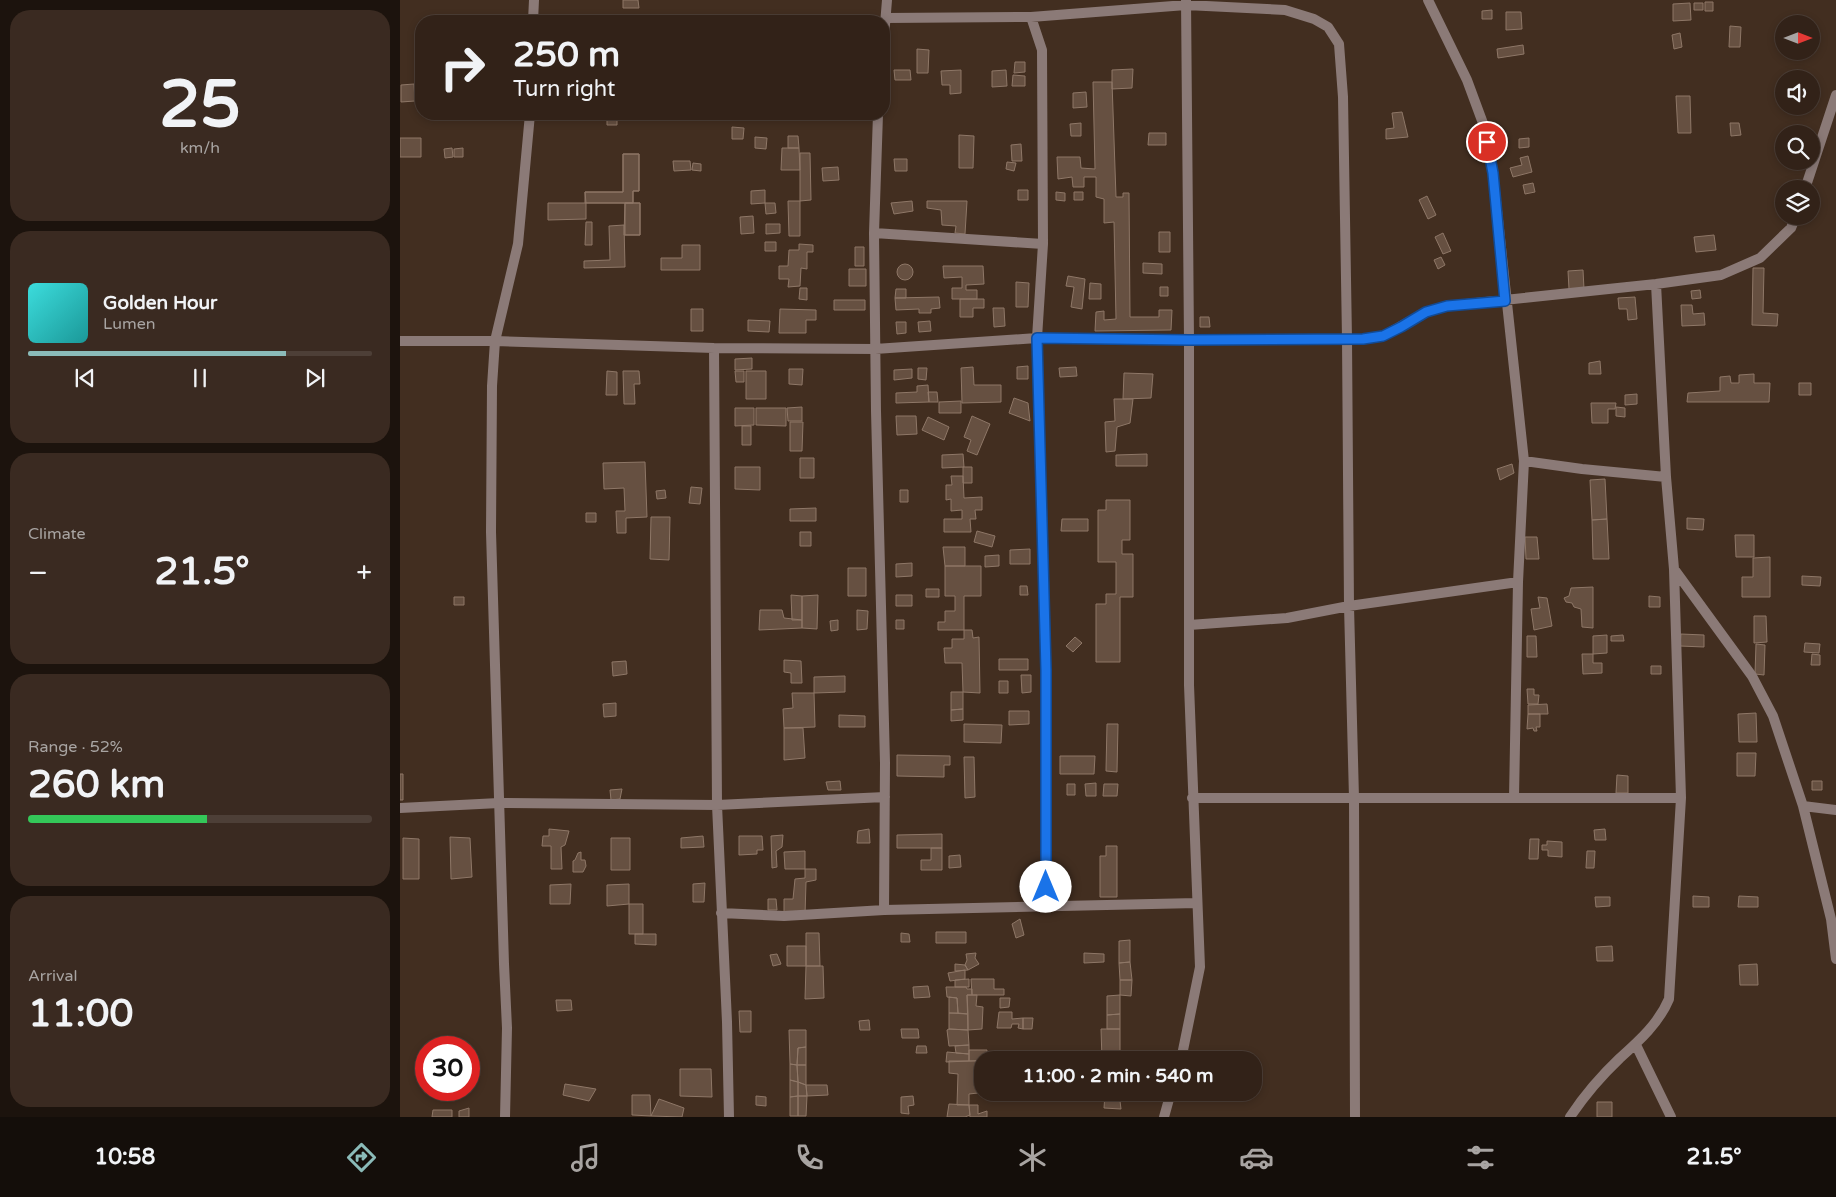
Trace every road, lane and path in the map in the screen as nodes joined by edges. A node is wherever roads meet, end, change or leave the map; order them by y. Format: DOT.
graph roads {
  1 [pos="534,0"];
  2 [pos="887,0"];
  3 [pos="1428,0"];
  4 [pos="1186,3"];
  5 [pos="533,15"];
  6 [pos="886,15"];
  7 [pos="1031,17"];
  8 [pos="890,18"];
  9 [pos="1836,95"];
  10 [pos="529,120"];
  11 [pos="878,120"];
  12 [pos="1808,180"];
  13 [pos="1793,225"];
  14 [pos="874,233"];
  15 [pos="1043,244"];
  16 [pos="1656,284"];
  17 [pos="1505,301"];
  18 [pos="1037,338"];
  19 [pos="1348,339"];
  20 [pos="1189,340"];
  21 [pos="400,341"];
  22 [pos="495,341"];
  23 [pos="714,348"];
  24 [pos="876,349"];
  25 [pos="1524,461"];
  26 [pos="1666,477"];
  27 [pos="1674,569"];
  28 [pos="1518,582"];
  29 [pos="1349,606"];
  30 [pos="1189,625"];
  31 [pos="885,797"];
  32 [pos="1192,798"];
  33 [pos="1354,798"];
  34 [pos="1514,798"];
  35 [pos="1681,798"];
  36 [pos="499,803"];
  37 [pos="717,805"];
  38 [pos="1804,806"];
  39 [pos="400,808"];
  40 [pos="1836,810"];
  41 [pos="1197,903"];
  42 [pos="1046,906"];
  43 [pos="884,910"];
  44 [pos="721,913"];
  45 [pos="1836,959"];
  46 [pos="1636,1045"];
  47 [pos="1183,1051"];
  48 [pos="1168,1101"];
  49 [pos="505,1117"];
  50 [pos="729,1117"];
  51 [pos="1164,1117"];
  52 [pos="1355,1117"];
  53 [pos="1570,1117"];
  54 [pos="1672,1117"];
  1 -- 5 [label="street"];
  2 -- 6 [label="street"];
  3 -- 17 [label="street"];
  4 -- 7 [label="street"];
  4 -- 19 [label="street"];
  4 -- 20 [label="street"];
  7 -- 8 [label="street"];
  7 -- 15 [label="street"];
  9 -- 12 [label="street"];
  10 -- 22 [label="street"];
  11 -- 14 [label="street"];
  13 -- 16 [label="street"];
  14 -- 15 [label="street"];
  14 -- 24 [label="street"];
  15 -- 18 [label="street"];
  16 -- 17 [label="street"];
  16 -- 26 [label="street"];
  17 -- 19 [label="street"];
  17 -- 25 [label="street"];
  18 -- 20 [label="street"];
  18 -- 24 [label="street"];
  18 -- 42 [label="street"];
  19 -- 20 [label="street"];
  19 -- 29 [label="street"];
  20 -- 30 [label="street"];
  21 -- 22 [label="street"];
  22 -- 23 [label="street"];
  22 -- 36 [label="street"];
  23 -- 24 [label="street"];
  23 -- 37 [label="street"];
  24 -- 31 [label="street"];
  25 -- 26 [label="street"];
  25 -- 28 [label="street"];
  26 -- 27 [label="street"];
  27 -- 35 [label="street"];
  27 -- 38 [label="street"];
  28 -- 29 [label="street"];
  28 -- 34 [label="street"];
  29 -- 30 [label="street"];
  29 -- 33 [label="street"];
  30 -- 32 [label="street"];
  31 -- 37 [label="street"];
  31 -- 43 [label="street"];
  32 -- 33 [label="street"];
  32 -- 41 [label="street"];
  33 -- 34 [label="street"];
  33 -- 52 [label="street"];
  34 -- 35 [label="street"];
  35 -- 46 [label="street"];
  36 -- 37 [label="street"];
  36 -- 39 [label="street"];
  36 -- 49 [label="street"];
  37 -- 44 [label="street"];
  38 -- 40 [label="street"];
  38 -- 45 [label="street"];
  41 -- 42 [label="street"];
  41 -- 47 [label="street"];
  42 -- 43 [label="street"];
  43 -- 44 [label="street"];
  44 -- 50 [label="street"];
  46 -- 53 [label="street"];
  46 -- 54 [label="street"];
  48 -- 51 [label="street"];
}
